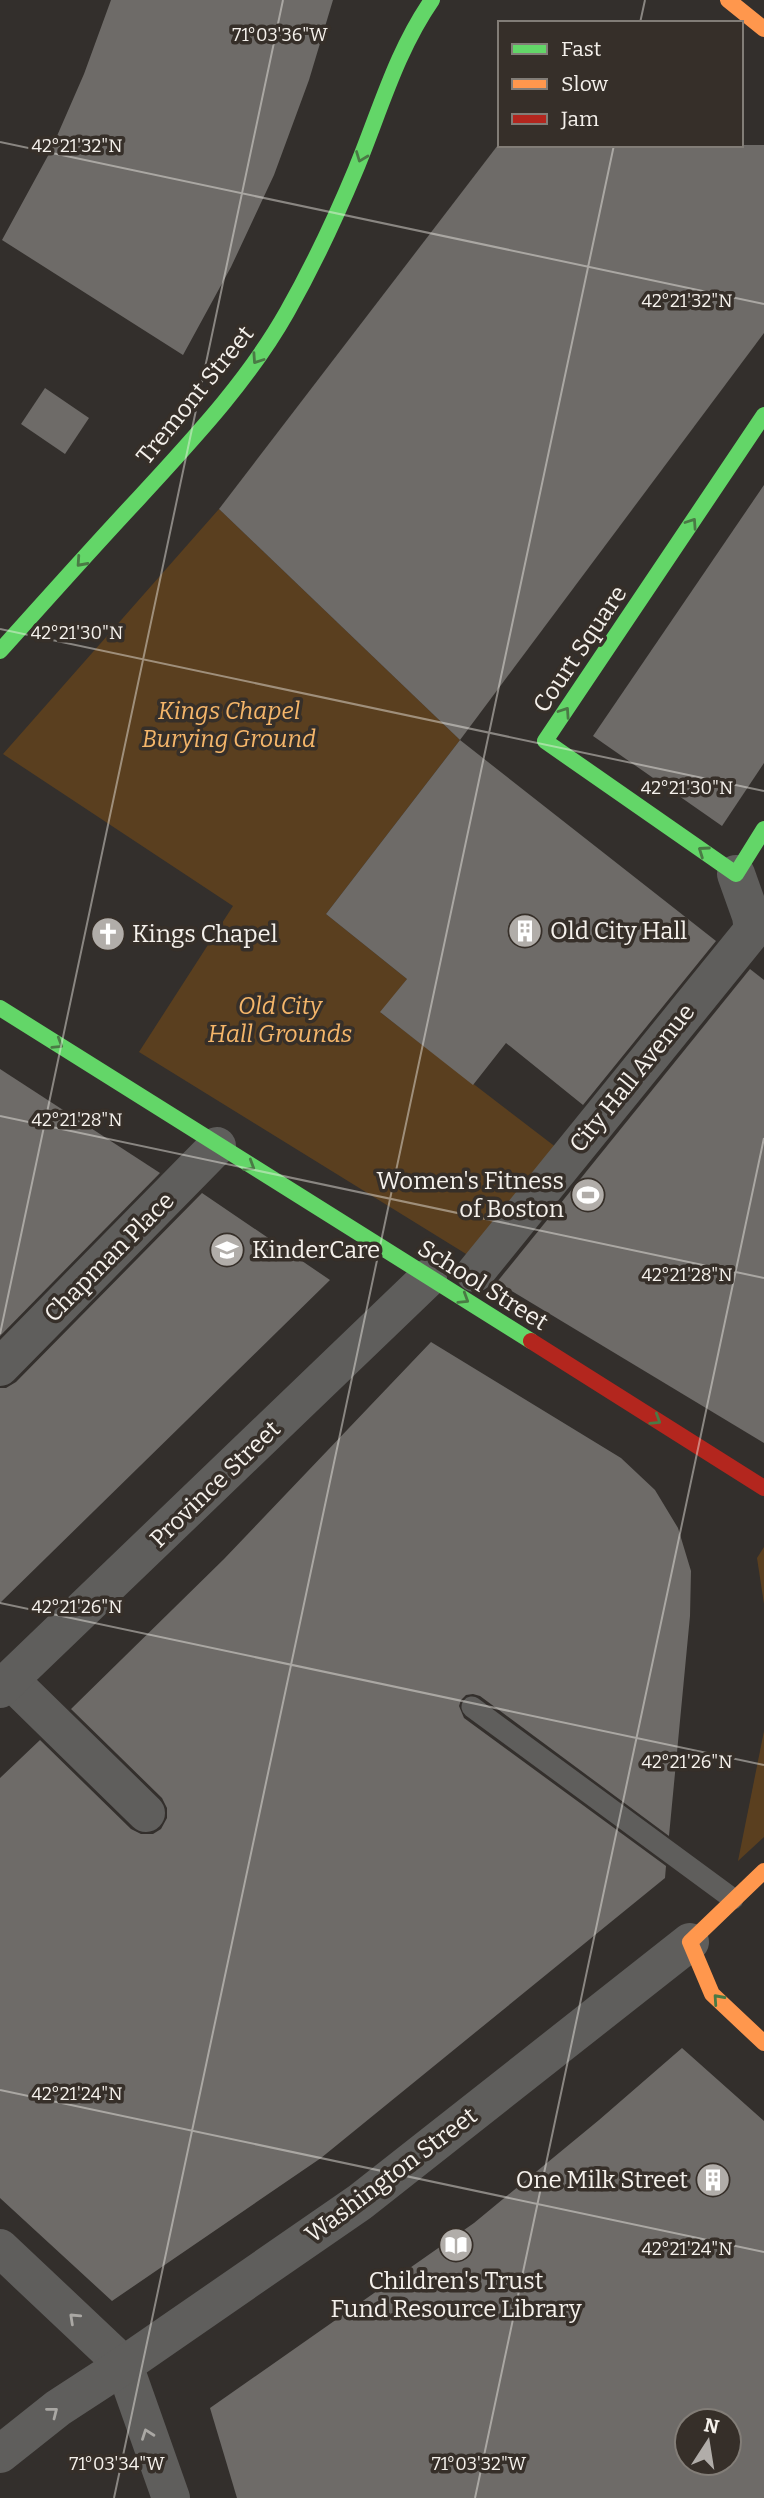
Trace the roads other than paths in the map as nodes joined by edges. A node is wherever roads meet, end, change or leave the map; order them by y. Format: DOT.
graph roads {
  1 [pos="432,0"];
  2 [pos="728,0"];
  3 [pos="400,20"];
  4 [pos="764,29"];
  5 [pos="384,93"];
  6 [pos="764,415"];
  7 [pos="0,651"];
  8 [pos="764,829"];
  9 [pos="736,874"];
  10 [pos="758,919"];
  11 [pos="0,1007"];
  12 [pos="217,1146"];
  13 [pos="475,1273"];
  14 [pos="428,1278"];
  15 [pos="0,1367"];
  16 [pos="764,1488"];
  17 [pos="5,1684"];
  18 [pos="472,1707"];
  19 [pos="146,1813"];
  20 [pos="764,1871"];
  21 [pos="733,1899"];
  22 [pos="690,1942"];
  23 [pos="764,2043"];
  24 [pos="0,2248"];
  25 [pos="124,2365"];
  26 [pos="0,2454"];
  27 [pos="171,2498"];
  1 -- 5 [label="main road"];
  2 -- 4 [label="main road"];
  3 -- 5 [label="main road"];
  5 -- 7 [label="main road, Tremont Street, one-way"];
  9 -- 6 [label="main road, Court Square, one-way"];
  8 -- 9 [label="main road"];
  9 -- 10 [label="street, City Hall Avenue"];
  10 -- 13 [label="street, City Hall Avenue"];
  11 -- 12 [label="main road, School Street, one-way"];
  12 -- 14 [label="main road, School Street, one-way"];
  12 -- 15 [label="street, Chapman Place"];
  14 -- 16 [label="main road, School Street, one-way"];
  14 -- 17 [label="street, Province Street"];
  17 -- 19 [label="street"];
  18 -- 21 [label="lane"];
  20 -- 21 [label="main road, Washington Street"];
  21 -- 22 [label="main road, Washington Street"];
  23 -- 22 [label="main road, one-way"];
  22 -- 25 [label="street, Washington Street"];
  25 -- 24 [label="street, one-way"];
  26 -- 25 [label="street, Washington Street, one-way"];
  27 -- 25 [label="street, one-way"];
}
